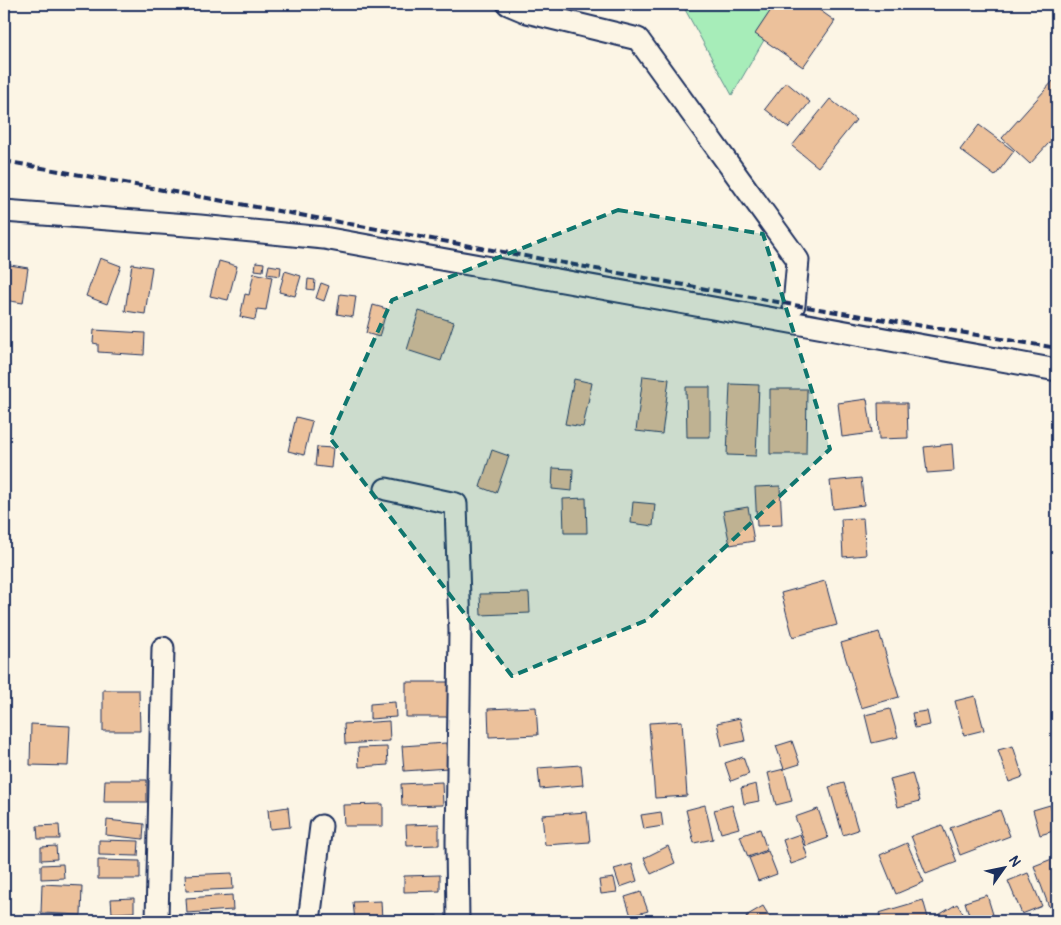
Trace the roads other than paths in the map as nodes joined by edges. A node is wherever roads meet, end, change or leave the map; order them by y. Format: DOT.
graph roads {
  1 [pos="508,4"];
  2 [pos="4,211"];
  3 [pos="794,305"];
  4 [pos="1057,370"];
  5 [pos="386,489"];
  6 [pos="164,648"];
  7 [pos="321,826"];
  8 [pos="157,921"];
  9 [pos="310,921"];
  10 [pos="458,921"];
  1 -- 3 [label="street"];
  2 -- 4 [label="street"];
  5 -- 10 [label="street"];
  6 -- 8 [label="street"];
  7 -- 9 [label="street"];
}
